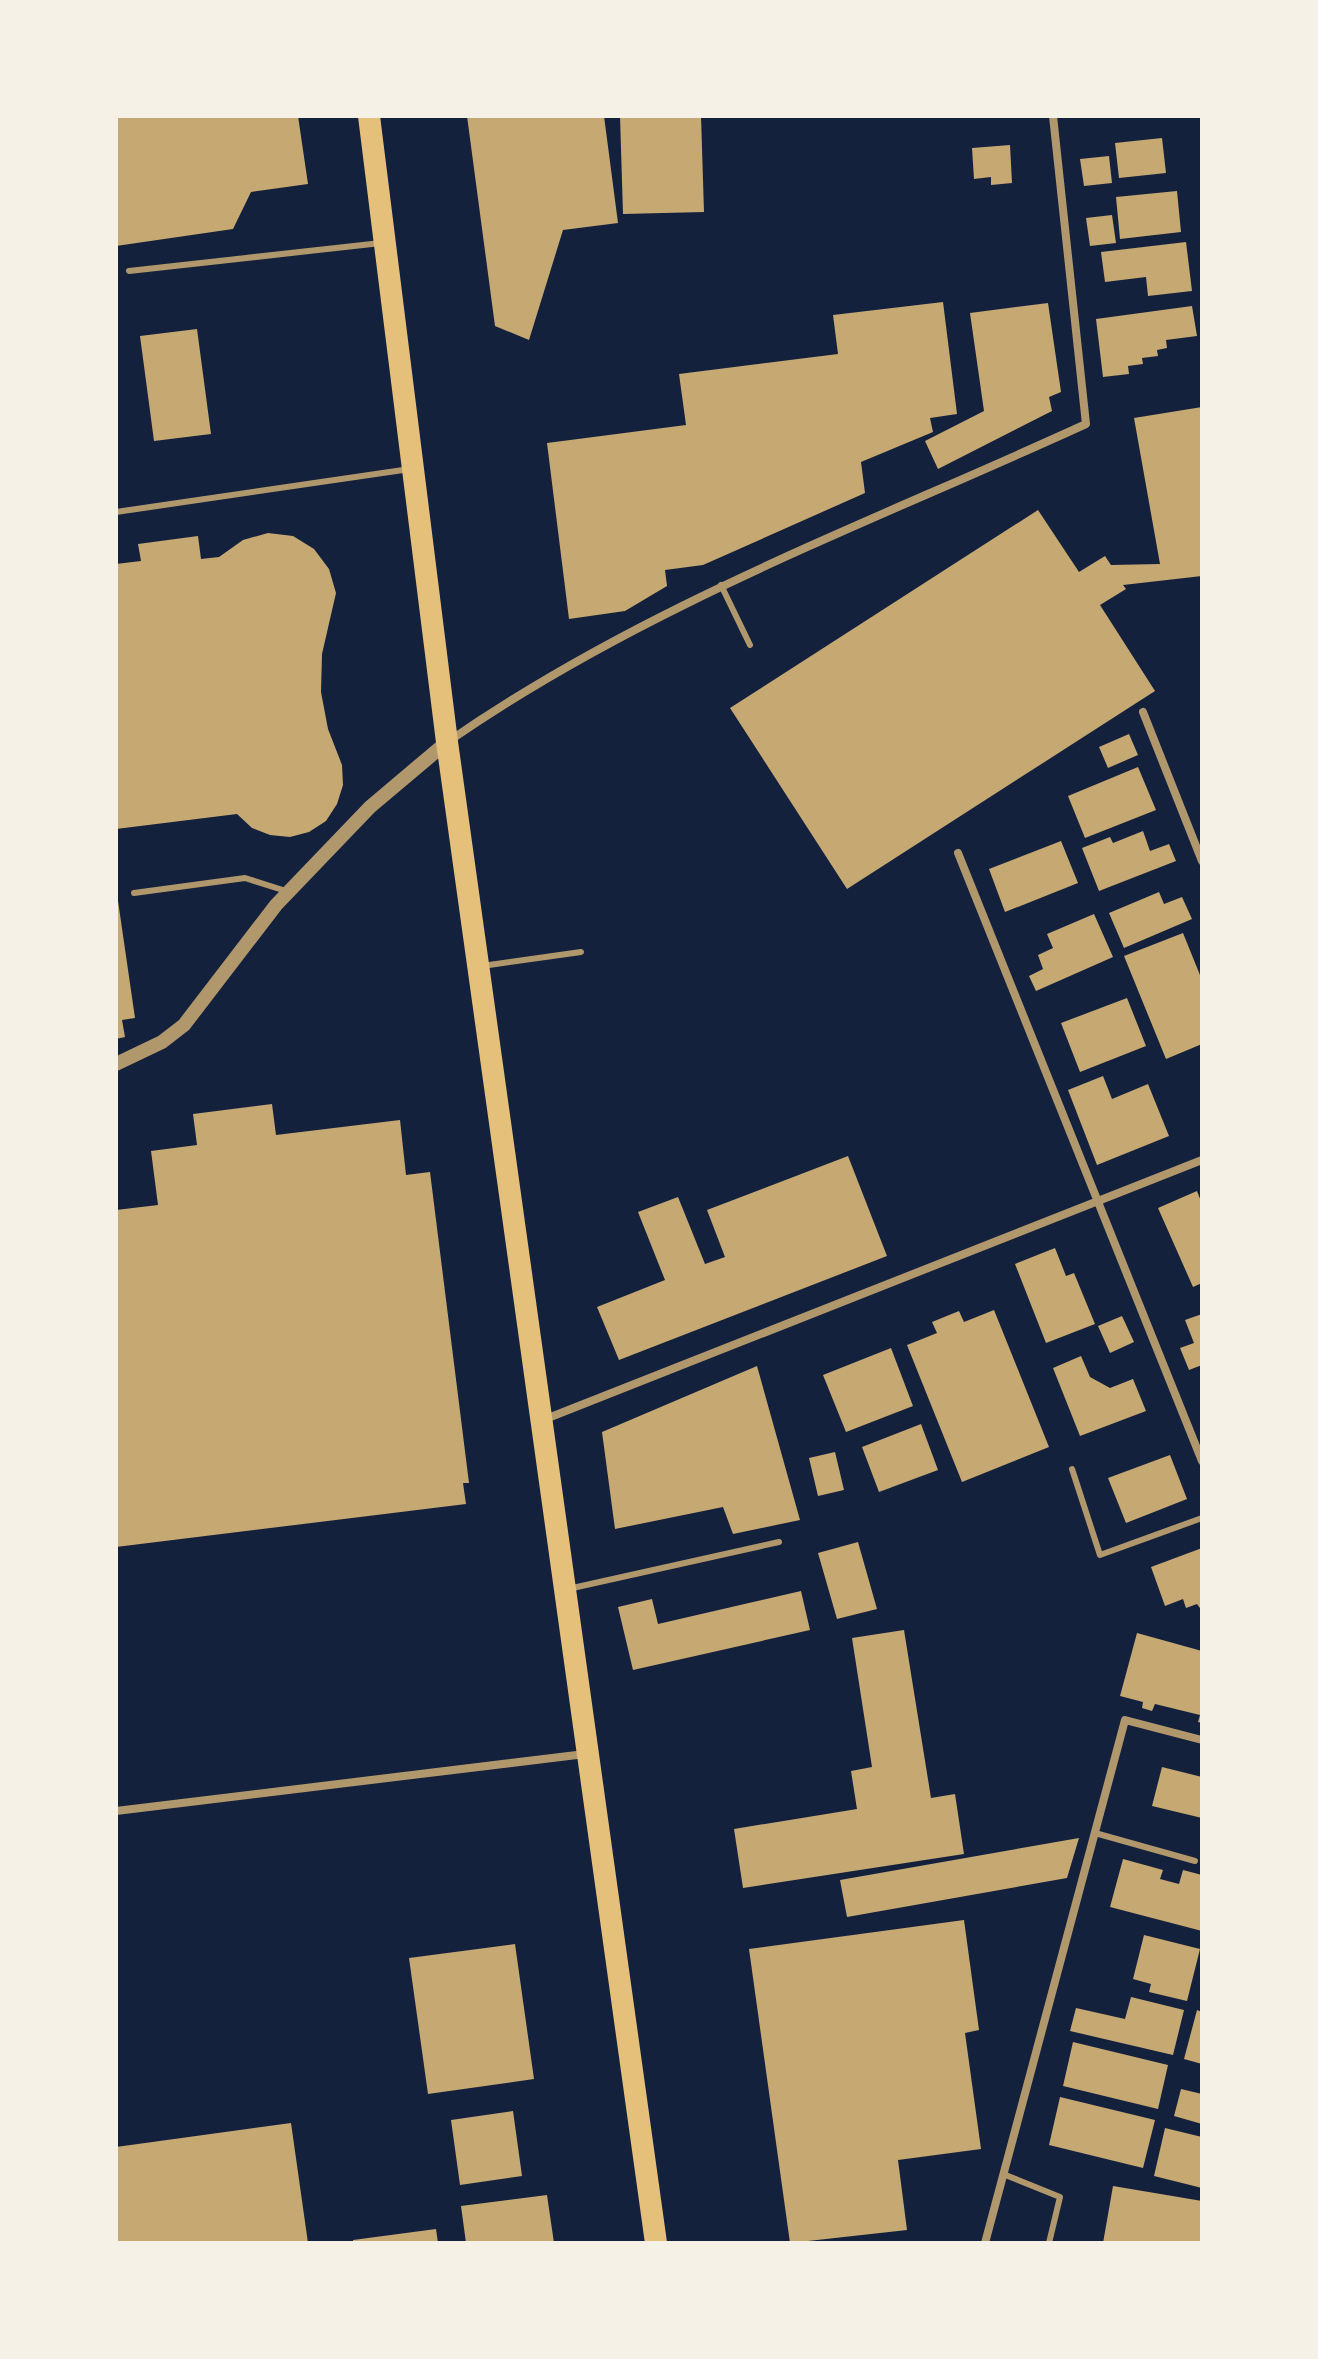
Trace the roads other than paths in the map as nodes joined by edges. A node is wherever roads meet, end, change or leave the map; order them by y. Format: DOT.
graph roads {
  1 [pos="369,116"];
  2 [pos="1053,116"];
  3 [pos="385,242"];
  4 [pos="129,271"];
  5 [pos="413,469"];
  6 [pos="116,512"];
  7 [pos="721,585"];
  8 [pos="750,645"];
  9 [pos="1143,712"];
  10 [pos="447,742"];
  11 [pos="958,853"];
  12 [pos="1202,861"];
  13 [pos="289,892"];
  14 [pos="134,893"];
  15 [pos="581,952"];
  16 [pos="478,966"];
  17 [pos="116,1064"];
  18 [pos="1202,1160"];
  19 [pos="1096,1203"];
  20 [pos="542,1421"];
  21 [pos="1202,1461"];
  22 [pos="1072,1469"];
  23 [pos="1202,1518"];
  24 [pos="779,1542"];
  25 [pos="566,1590"];
  26 [pos="1202,1740"];
  27 [pos="589,1754"];
  28 [pos="116,1811"];
  29 [pos="1095,1833"];
  30 [pos="1195,1861"];
  31 [pos="1003,2174"];
  32 [pos="656,2243"];
  33 [pos="985,2243"];
  34 [pos="1049,2243"];
  1 -- 3 [label="highway"];
  2 -- 7 [label="street"];
  3 -- 4 [label="lane"];
  3 -- 5 [label="highway"];
  5 -- 6 [label="lane"];
  5 -- 10 [label="highway"];
  7 -- 8 [label="lane"];
  7 -- 10 [label="street"];
  9 -- 12 [label="street"];
  10 -- 13 [label="street"];
  10 -- 16 [label="highway"];
  11 -- 19 [label="street"];
  13 -- 14 [label="lane"];
  13 -- 17 [label="street"];
  15 -- 16 [label="lane"];
  16 -- 20 [label="highway"];
  18 -- 19 [label="street"];
  19 -- 20 [label="street"];
  19 -- 21 [label="street"];
  20 -- 25 [label="highway"];
  22 -- 23 [label="lane"];
  24 -- 25 [label="lane"];
  25 -- 27 [label="highway"];
  26 -- 29 [label="street"];
  27 -- 28 [label="street"];
  27 -- 32 [label="highway"];
  29 -- 30 [label="lane"];
  29 -- 31 [label="street"];
  31 -- 33 [label="street"];
  31 -- 34 [label="lane"];
}
